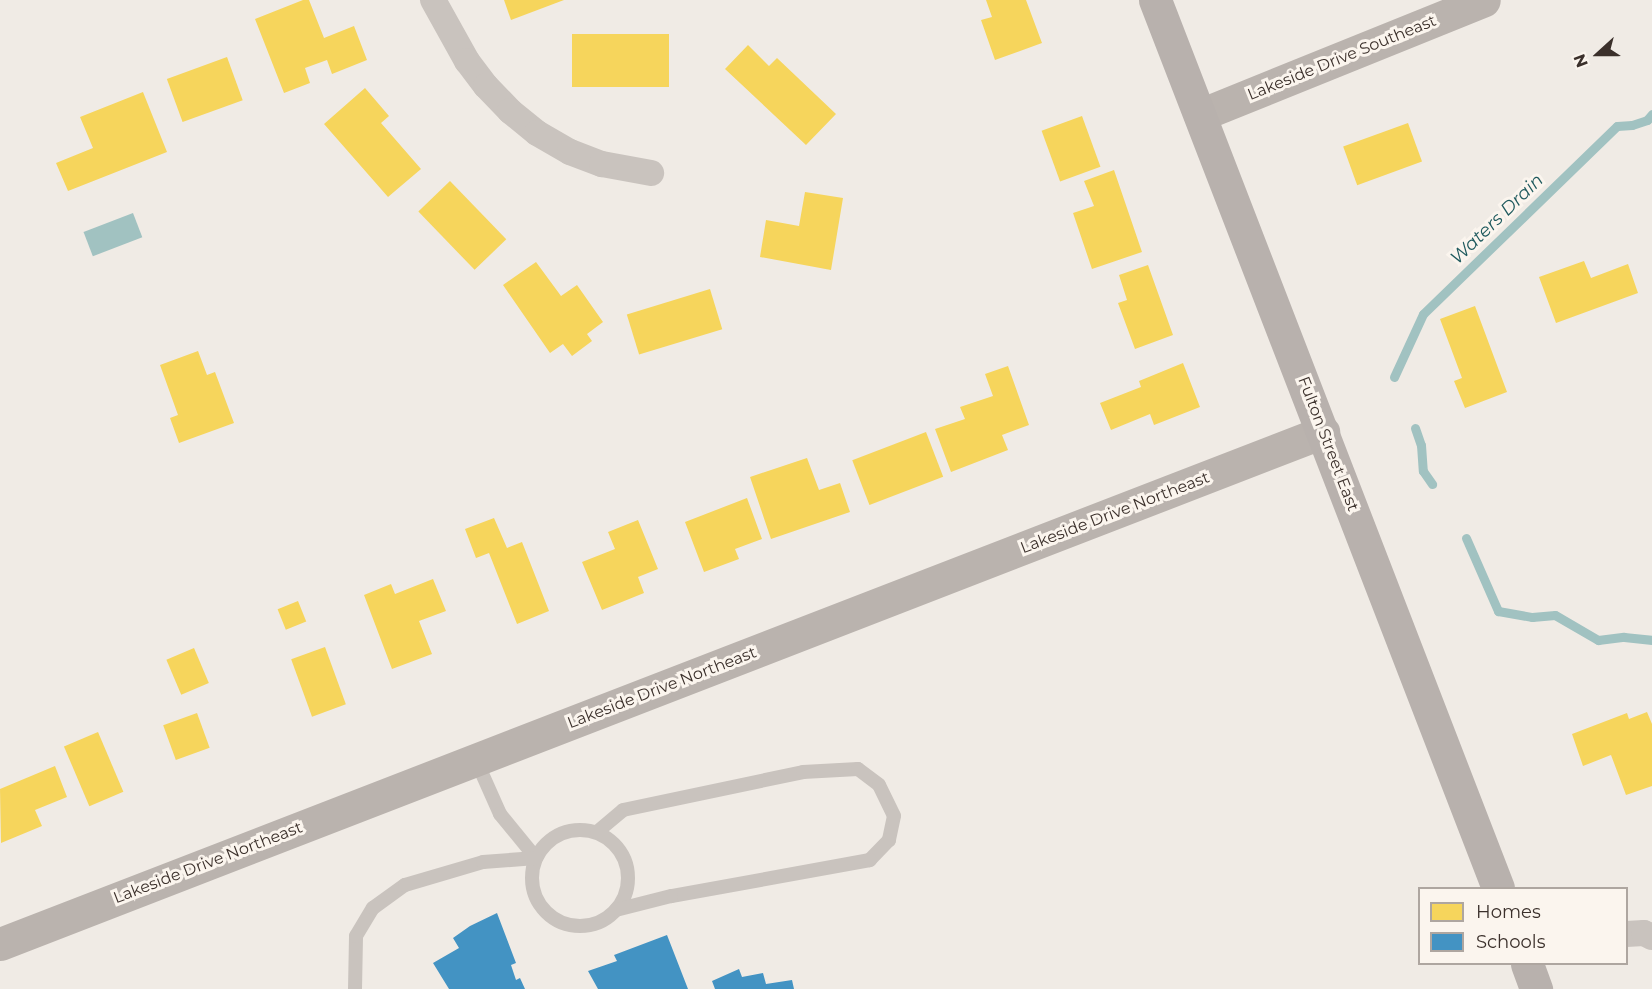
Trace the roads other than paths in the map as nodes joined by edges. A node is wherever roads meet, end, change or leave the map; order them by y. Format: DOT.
graph roads {
  1 [pos="433,0"];
  2 [pos="1155,0"];
  3 [pos="1484,0"];
  4 [pos="1200,116"];
  5 [pos="651,173"];
  6 [pos="1323,432"];
  7 [pos="476,760"];
  8 [pos="597,832"];
  9 [pos="536,858"];
  10 [pos="1498,887"];
  11 [pos="616,910"];
  12 [pos="1628,934"];
  13 [pos="1652,937"];
  14 [pos="0,944"];
  15 [pos="355,989"];
  1 -- 5 [label="street"];
  2 -- 4 [label="main road, Fulton Street East"];
  3 -- 4 [label="street, Lakeside Drive Southeast"];
  4 -- 6 [label="main road, Fulton Street East"];
  6 -- 7 [label="street, Lakeside Drive Northeast"];
  6 -- 10 [label="main road, Fulton Street East"];
  7 -- 9 [label="lane"];
  7 -- 14 [label="street, Lakeside Drive Northeast"];
  8 -- 9 [label="lane"];
  8 -- 11 [label="lane"];
  8 -- 11 [label="lane"];
  9 -- 11 [label="lane"];
  9 -- 15 [label="lane"];
  12 -- 13 [label="street"];
}
